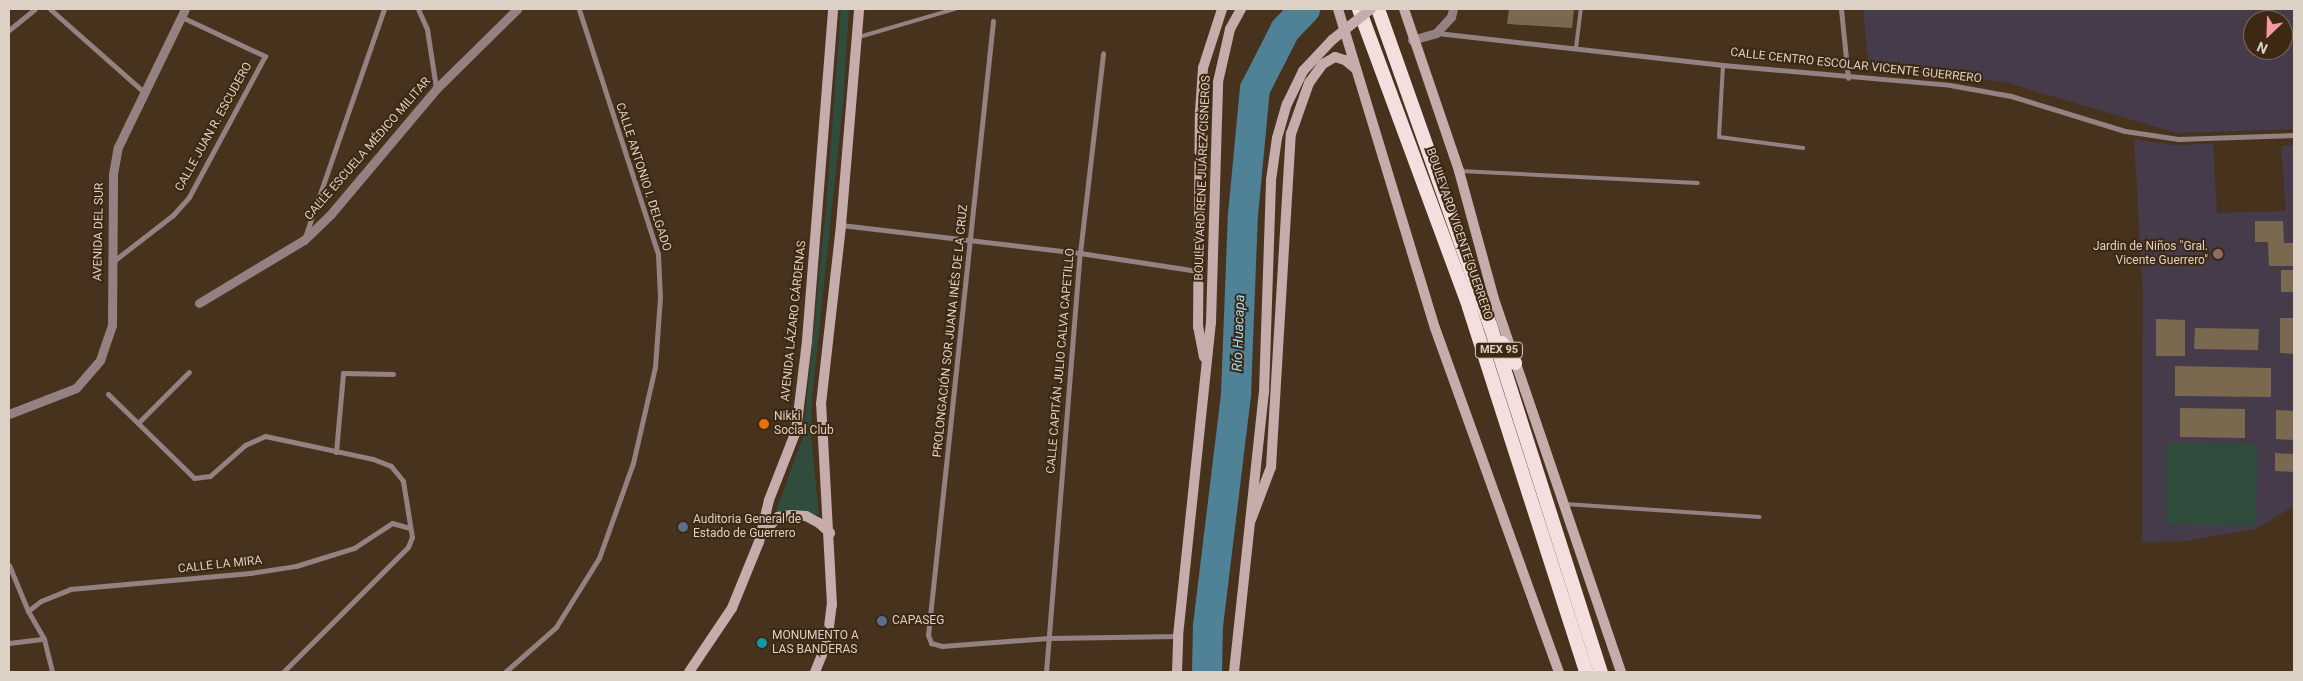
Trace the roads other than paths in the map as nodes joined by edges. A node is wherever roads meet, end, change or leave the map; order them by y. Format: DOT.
graph roads {
  1 [pos="35,9"];
  2 [pos="50,9"];
  3 [pos="384,9"];
  4 [pos="418,9"];
  5 [pos="516,9"];
  6 [pos="579,9"];
  7 [pos="833,9"];
  8 [pos="859,9"];
  9 [pos="955,9"];
  10 [pos="1222,9"];
  11 [pos="1241,9"];
  12 [pos="1338,9"];
  13 [pos="1359,9"];
  14 [pos="1371,9"];
  15 [pos="1378,9"];
  16 [pos="1453,9"];
  17 [pos="1581,9"];
  18 [pos="1841,9"];
  19 [pos="1404,11"];
  20 [pos="183,13"];
  21 [pos="993,21"];
  22 [pos="9,30"];
  23 [pos="1436,33"];
  24 [pos="856,38"];
  25 [pos="1412,40"];
  26 [pos="1576,48"];
  27 [pos="1102,53"];
  28 [pos="264,56"];
  29 [pos="1723,66"];
  30 [pos="1356,69"];
  31 [pos="1848,78"];
  32 [pos="436,89"];
  33 [pos="146,93"];
  34 [pos="2294,135"];
  35 [pos="1804,148"];
  36 [pos="1459,171"];
  37 [pos="1698,183"];
  38 [pos="841,225"];
  39 [pos="971,239"];
  40 [pos="304,240"];
  41 [pos="1080,253"];
  42 [pos="110,263"];
  43 [pos="1198,272"];
  44 [pos="199,303"];
  45 [pos="1490,325"];
  46 [pos="1515,363"];
  47 [pos="1206,365"];
  48 [pos="189,372"];
  49 [pos="393,374"];
  50 [pos="108,394"];
  51 [pos="9,414"];
  52 [pos="138,423"];
  53 [pos="336,452"];
  54 [pos="1563,504"];
  55 [pos="1760,517"];
  56 [pos="1252,520"];
  57 [pos="409,528"];
  58 [pos="830,533"];
  59 [pos="759,542"];
  60 [pos="9,564"];
  61 [pos="28,611"];
  62 [pos="1178,636"];
  63 [pos="1049,638"];
  64 [pos="44,639"];
  65 [pos="9,643"];
  66 [pos="1176,658"];
  67 [pos="52,672"];
  68 [pos="283,672"];
  69 [pos="505,672"];
  70 [pos="689,672"];
  71 [pos="815,672"];
  72 [pos="1046,672"];
  73 [pos="1172,672"];
  74 [pos="1177,672"];
  75 [pos="1234,672"];
  76 [pos="1559,672"];
  77 [pos="1586,672"];
  78 [pos="1601,672"];
  79 [pos="1621,672"];
  1 -- 22 [label="street"];
  2 -- 33 [label="street"];
  3 -- 40 [label="street"];
  4 -- 32 [label="street"];
  5 -- 32 [label="street, CALLE ESCUELA MÉDICO MILITAR"];
  6 -- 69 [label="street, CALLE ANTONIO I. DELGADO"];
  7 -- 59 [label="main road, AVENIDA LÁZARO CÁRDENAS"];
  8 -- 24 [label="main road"];
  9 -- 24 [label="lane"];
  10 -- 43 [label="main road"];
  11 -- 47 [label="main road, BOULEVARD RENE JUÁREZ CISNEROS"];
  12 -- 30 [label="main road"];
  13 -- 77 [label="highway, BOULEVARD VICENTE GUERRERO / MEX 95"];
  14 -- 56 [label="main road, bridge"];
  15 -- 45 [label="highway, BOULEVARD VICENTE GUERRERO / MEX 95"];
  16 -- 23 [label="street"];
  17 -- 26 [label="lane"];
  18 -- 31 [label="street"];
  19 -- 25 [label="main road, BOULEVARD VICENTE GUERRERO"];
  20 -- 28 [label="street"];
  20 -- 33 [label="street, AVENIDA DEL SUR"];
  21 -- 39 [label="street, PROLONGACIÓN SOR JUANA INÉS DE LA CRUZ"];
  23 -- 25 [label="street, CALLE CENTRO ESCOLAR VICENTE GUERRERO"];
  23 -- 26 [label="street, CALLE CENTRO ESCOLAR VICENTE GUERRERO"];
  24 -- 38 [label="main road"];
  25 -- 36 [label="main road, BOULEVARD VICENTE GUERRERO"];
  26 -- 29 [label="street, CALLE CENTRO ESCOLAR VICENTE GUERRERO"];
  27 -- 41 [label="street, CALLE CAPITÁN JULIO CALVA CAPETILLO"];
  28 -- 42 [label="street, CALLE JUAN R. ESCUDERO"];
  29 -- 31 [label="street, CALLE CENTRO ESCOLAR VICENTE GUERRERO"];
  29 -- 35 [label="lane"];
  30 -- 56 [label="main road"];
  30 -- 76 [label="main road"];
  31 -- 34 [label="street, CALLE CENTRO ESCOLAR VICENTE GUERRERO"];
  32 -- 40 [label="street, CALLE ESCUELA MÉDICO MILITAR"];
  33 -- 42 [label="street, AVENIDA DEL SUR"];
  36 -- 37 [label="lane"];
  36 -- 46 [label="main road, BOULEVARD VICENTE GUERRERO"];
  38 -- 39 [label="street"];
  38 -- 58 [label="main road"];
  39 -- 41 [label="street"];
  39 -- 63 [label="street, PROLONGACIÓN SOR JUANA INÉS DE LA CRUZ"];
  40 -- 44 [label="street, CALLE ESCUELA MÉDICO MILITAR"];
  41 -- 43 [label="street"];
  41 -- 63 [label="street, CALLE CAPITÁN JULIO CALVA CAPETILLO"];
  42 -- 51 [label="street, AVENIDA DEL SUR"];
  43 -- 47 [label="main road"];
  45 -- 46 [label="highway"];
  45 -- 78 [label="highway, BOULEVARD VICENTE GUERRERO / MEX 95"];
  46 -- 54 [label="main road, BOULEVARD VICENTE GUERRERO"];
  47 -- 62 [label="main road, BOULEVARD RENE JUÁREZ CISNEROS"];
  48 -- 52 [label="street"];
  49 -- 53 [label="street"];
  50 -- 52 [label="street"];
  52 -- 53 [label="street"];
  53 -- 57 [label="street"];
  54 -- 55 [label="lane"];
  54 -- 79 [label="main road, BOULEVARD VICENTE GUERRERO"];
  56 -- 75 [label="main road"];
  57 -- 61 [label="street, CALLE LA MIRA"];
  57 -- 68 [label="street"];
  58 -- 59 [label="main road"];
  58 -- 71 [label="main road"];
  59 -- 70 [label="main road, AVENIDA LÁZARO CÁRDENAS"];
  60 -- 61 [label="street"];
  61 -- 64 [label="street"];
  62 -- 63 [label="street"];
  62 -- 66 [label="main road, BOULEVARD RENE JUÁREZ CISNEROS"];
  63 -- 72 [label="street, CALLE CAPITÁN JULIO CALVA CAPETILLO"];
  64 -- 65 [label="street"];
  64 -- 67 [label="street"];
  66 -- 73 [label="street"];
  66 -- 74 [label="main road, BOULEVARD RENE JUÁREZ CISNEROS"];
}
